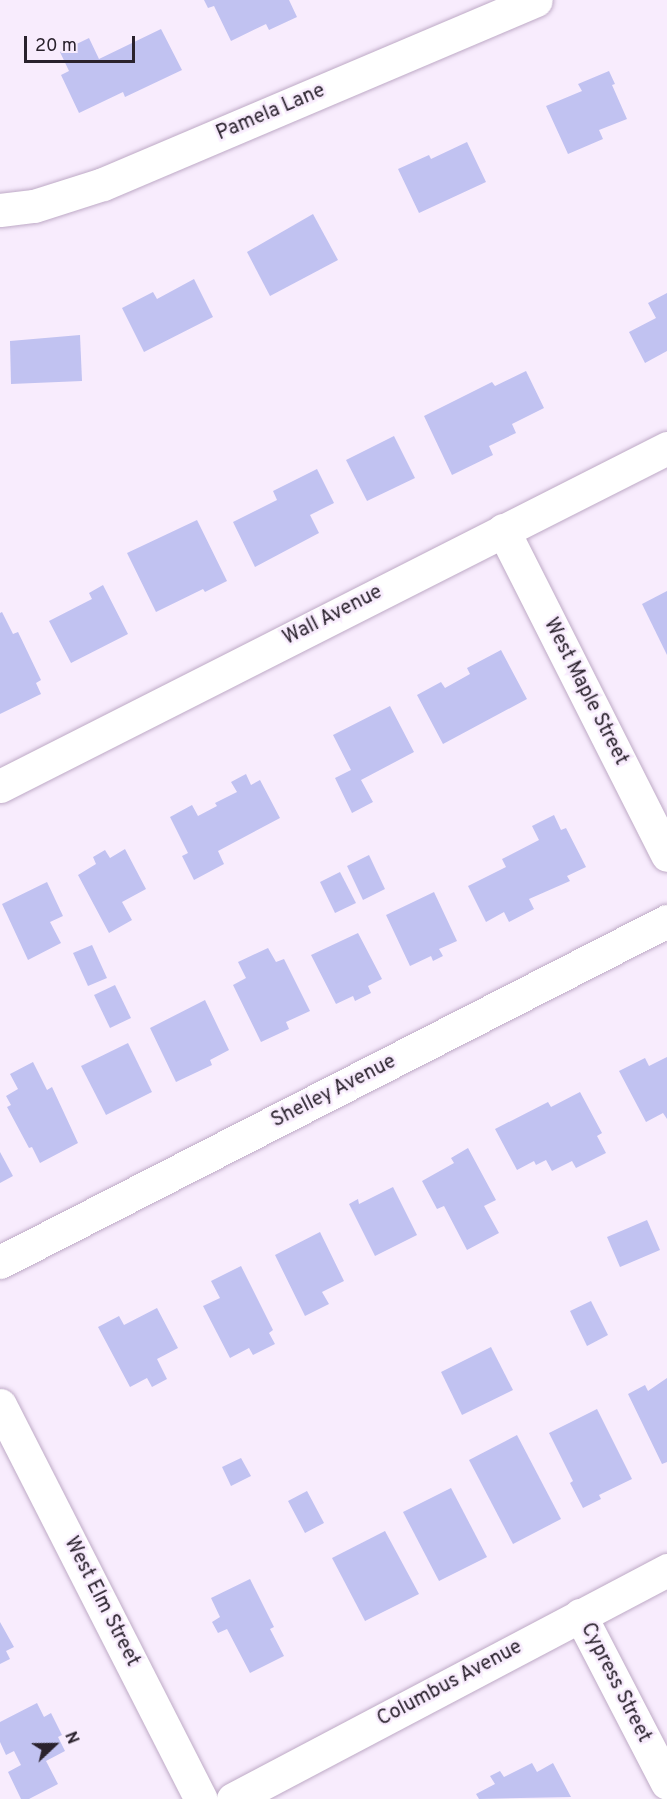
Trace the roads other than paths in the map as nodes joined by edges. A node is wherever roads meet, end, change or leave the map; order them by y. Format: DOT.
graph roads {
  1 [pos="537,0"];
  2 [pos="0,210"];
  3 [pos="667,448"];
  4 [pos="503,530"];
  5 [pos="0,786"];
  6 [pos="667,855"];
  7 [pos="667,921"];
  8 [pos="0,1262"];
  9 [pos="0,1405"];
  10 [pos="667,1570"];
  11 [pos="580,1615"];
  12 [pos="667,1783"];
  13 [pos="201,1799"];
  14 [pos="232,1799"];
  1 -- 2 [label="street, Pamela Lane"];
  3 -- 4 [label="street, Wall Avenue"];
  4 -- 5 [label="street, Wall Avenue"];
  4 -- 6 [label="street, West Maple Street"];
  7 -- 8 [label="street, Shelley Avenue"];
  9 -- 13 [label="street, West Elm Street"];
  10 -- 11 [label="street, Columbus Avenue"];
  11 -- 12 [label="street, Cypress Street"];
  11 -- 14 [label="street, Columbus Avenue"];
}
